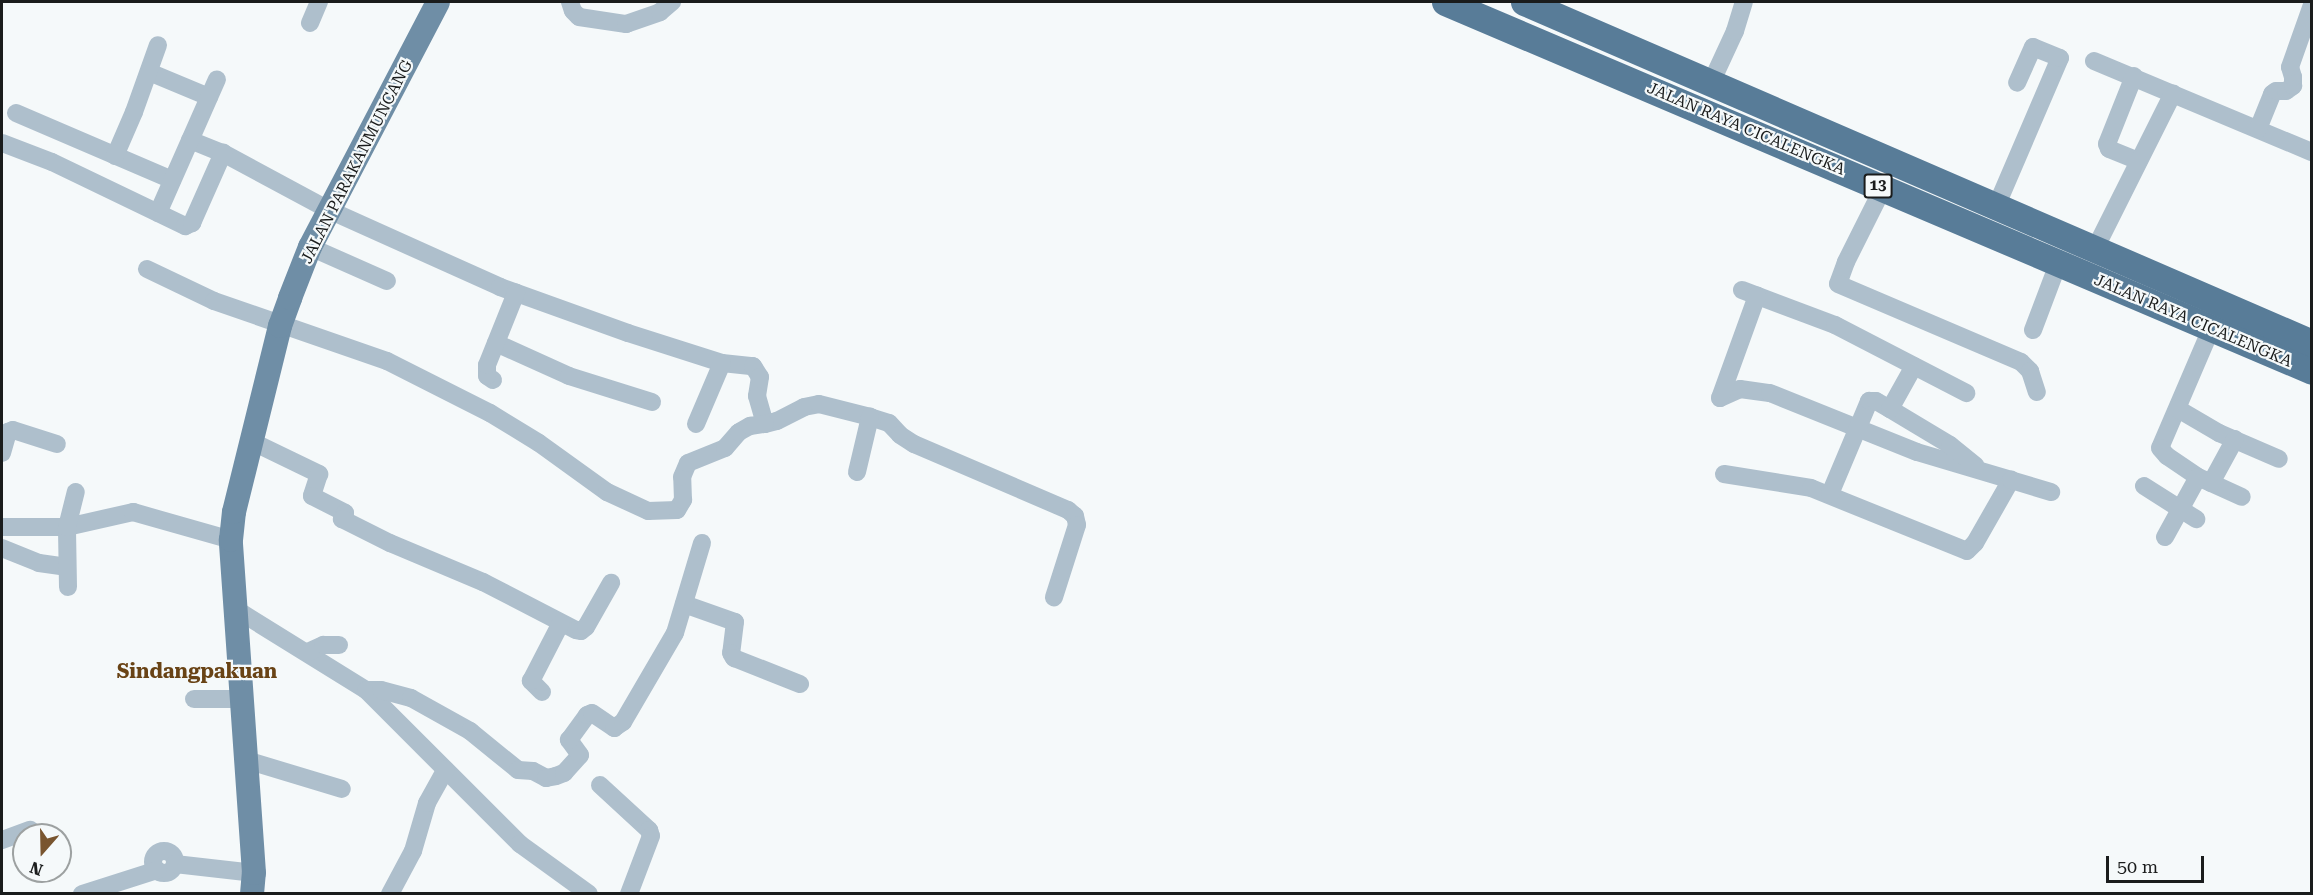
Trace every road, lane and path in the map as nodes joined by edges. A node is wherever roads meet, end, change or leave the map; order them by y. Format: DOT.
graph roads {
  1 [pos="319,2"];
  2 [pos="570,2"];
  3 [pos="672,2"];
  4 [pos="1445,2"];
  5 [pos="1524,2"];
  6 [pos="1744,2"];
  7 [pos="434,3"];
  8 [pos="2312,5"];
  9 [pos="310,23"];
  10 [pos="158,45"];
  11 [pos="2094,61"];
  12 [pos="148,72"];
  13 [pos="2134,75"];
  14 [pos="217,79"];
  15 [pos="1711,82"];
  16 [pos="2017,83"];
  17 [pos="2173,93"];
  18 [pos="209,97"];
  19 [pos="16,113"];
  20 [pos="2258,129"];
  21 [pos="190,140"];
  22 [pos="2,142"];
  23 [pos="2312,152"];
  24 [pos="223,153"];
  25 [pos="115,156"];
  26 [pos="2139,161"];
  27 [pos="172,180"];
  28 [pos="1883,188"];
  29 [pos="1996,207"];
  30 [pos="329,210"];
  31 [pos="158,213"];
  32 [pos="310,247"];
  33 [pos="2095,249"];
  34 [pos="2058,264"];
  35 [pos="147,269"];
  36 [pos="387,281"];
  37 [pos="516,293"];
  38 [pos="280,326"];
  39 [pos="2211,329"];
  40 [pos="2033,330"];
  41 [pos="496,343"];
  42 [pos="2312,343"];
  43 [pos="722,363"];
  44 [pos="1914,366"];
  45 [pos="2312,371"];
  46 [pos="493,380"];
  47 [pos="2037,392"];
  48 [pos="1966,393"];
  49 [pos="652,402"];
  50 [pos="1890,409"];
  51 [pos="2178,409"];
  52 [pos="870,417"];
  53 [pos="696,424"];
  54 [pos="765,424"];
  55 [pos="1856,427"];
  56 [pos="2235,439"];
  57 [pos="251,441"];
  58 [pos="57,444"];
  59 [pos="2,453"];
  60 [pos="2279,459"];
  61 [pos="857,472"];
  62 [pos="1724,474"];
  63 [pos="1986,474"];
  64 [pos="2011,480"];
  65 [pos="2204,480"];
  66 [pos="2144,486"];
  67 [pos="76,492"];
  68 [pos="2051,492"];
  69 [pos="1830,494"];
  70 [pos="2242,497"];
  71 [pos="2188,514"];
  72 [pos="2,527"];
  73 [pos="67,527"];
  74 [pos="2166,537"];
  75 [pos="231,540"];
  76 [pos="702,543"];
  77 [pos="2,548"];
  78 [pos="66,567"];
  79 [pos="611,584"];
  80 [pos="68,587"];
  81 [pos="1054,597"];
  82 [pos="684,604"];
  83 [pos="237,610"];
  84 [pos="561,623"];
  85 [pos="339,645"];
  86 [pos="308,652"];
  87 [pos="800,684"];
  88 [pos="366,690"];
  89 [pos="542,692"];
  90 [pos="194,699"];
  91 [pos="243,699"];
  92 [pos="246,760"];
  93 [pos="445,770"];
  94 [pos="600,785"];
  95 [pos="342,789"];
  96 [pos="253,883"];
  97 [pos="82,894"];
  98 [pos="390,894"];
  99 [pos="589,894"];
  100 [pos="629,894"];
  1 -- 9 [label="street"];
  2 -- 3 [label="street"];
  4 -- 28 [label="highway, JALAN RAYA CICALENGKA / 13"];
  5 -- 15 [label="highway, JALAN RAYA CICALENGKA / 13"];
  6 -- 15 [label="street"];
  7 -- 30 [label="main road, JALAN PARAKANMUNCANG"];
  8 -- 20 [label="street"];
  10 -- 12 [label="street"];
  11 -- 13 [label="street"];
  12 -- 18 [label="street"];
  12 -- 25 [label="street"];
  13 -- 17 [label="street"];
  13 -- 26 [label="street"];
  14 -- 18 [label="street"];
  15 -- 29 [label="highway, JALAN RAYA CICALENGKA / 13"];
  16 -- 29 [label="street"];
  17 -- 20 [label="street"];
  17 -- 26 [label="street"];
  18 -- 21 [label="street"];
  19 -- 25 [label="street"];
  20 -- 23 [label="street"];
  21 -- 24 [label="street"];
  21 -- 27 [label="street"];
  22 -- 31 [label="street"];
  24 -- 30 [label="street"];
  24 -- 31 [label="street"];
  25 -- 27 [label="street"];
  26 -- 33 [label="street"];
  27 -- 31 [label="street"];
  28 -- 34 [label="highway, JALAN RAYA CICALENGKA / 13"];
  28 -- 47 [label="street"];
  29 -- 33 [label="highway, JALAN RAYA CICALENGKA / 13"];
  30 -- 32 [label="main road, JALAN PARAKANMUNCANG"];
  30 -- 37 [label="street"];
  32 -- 36 [label="street"];
  32 -- 38 [label="main road, JALAN PARAKANMUNCANG"];
  33 -- 42 [label="highway, JALAN RAYA CICALENGKA / 13"];
  34 -- 39 [label="highway, JALAN RAYA CICALENGKA / 13"];
  34 -- 40 [label="street"];
  35 -- 38 [label="street"];
  37 -- 41 [label="street"];
  37 -- 43 [label="street"];
  38 -- 54 [label="street"];
  38 -- 57 [label="main road, JALAN PARAKANMUNCANG"];
  39 -- 45 [label="highway, JALAN RAYA CICALENGKA / 13"];
  39 -- 51 [label="street"];
  41 -- 46 [label="street"];
  41 -- 49 [label="street"];
  43 -- 53 [label="street"];
  43 -- 54 [label="street"];
  44 -- 48 [label="street"];
  44 -- 50 [label="street"];
  44 -- 55 [label="street"];
  50 -- 55 [label="street"];
  50 -- 63 [label="street"];
  51 -- 56 [label="street"];
  51 -- 65 [label="street"];
  52 -- 54 [label="street"];
  52 -- 61 [label="street"];
  52 -- 81 [label="street"];
  55 -- 63 [label="street"];
  55 -- 69 [label="street"];
  56 -- 60 [label="street"];
  56 -- 65 [label="street"];
  57 -- 75 [label="main road, JALAN PARAKANMUNCANG"];
  57 -- 84 [label="street"];
  58 -- 59 [label="street"];
  62 -- 69 [label="street"];
  63 -- 64 [label="street"];
  64 -- 68 [label="street"];
  64 -- 69 [label="street"];
  65 -- 70 [label="street"];
  65 -- 71 [label="street"];
  66 -- 71 [label="street"];
  67 -- 73 [label="street"];
  71 -- 74 [label="street"];
  72 -- 73 [label="street"];
  73 -- 75 [label="street"];
  73 -- 78 [label="street"];
  75 -- 83 [label="main road, JALAN PARAKANMUNCANG"];
  76 -- 82 [label="street"];
  77 -- 78 [label="street"];
  78 -- 80 [label="street"];
  79 -- 84 [label="street"];
  82 -- 87 [label="street"];
  82 -- 88 [label="street"];
  83 -- 86 [label="street"];
  83 -- 91 [label="main road, JALAN PARAKANMUNCANG"];
  84 -- 89 [label="street"];
  85 -- 86 [label="street"];
  86 -- 88 [label="street"];
  88 -- 93 [label="street"];
  90 -- 91 [label="street"];
  91 -- 92 [label="main road, JALAN PARAKANMUNCANG"];
  92 -- 95 [label="street"];
  92 -- 96 [label="main road, JALAN PARAKANMUNCANG"];
  93 -- 98 [label="street"];
  93 -- 99 [label="street"];
  94 -- 100 [label="street"];
  96 -- 97 [label="street"];
}
